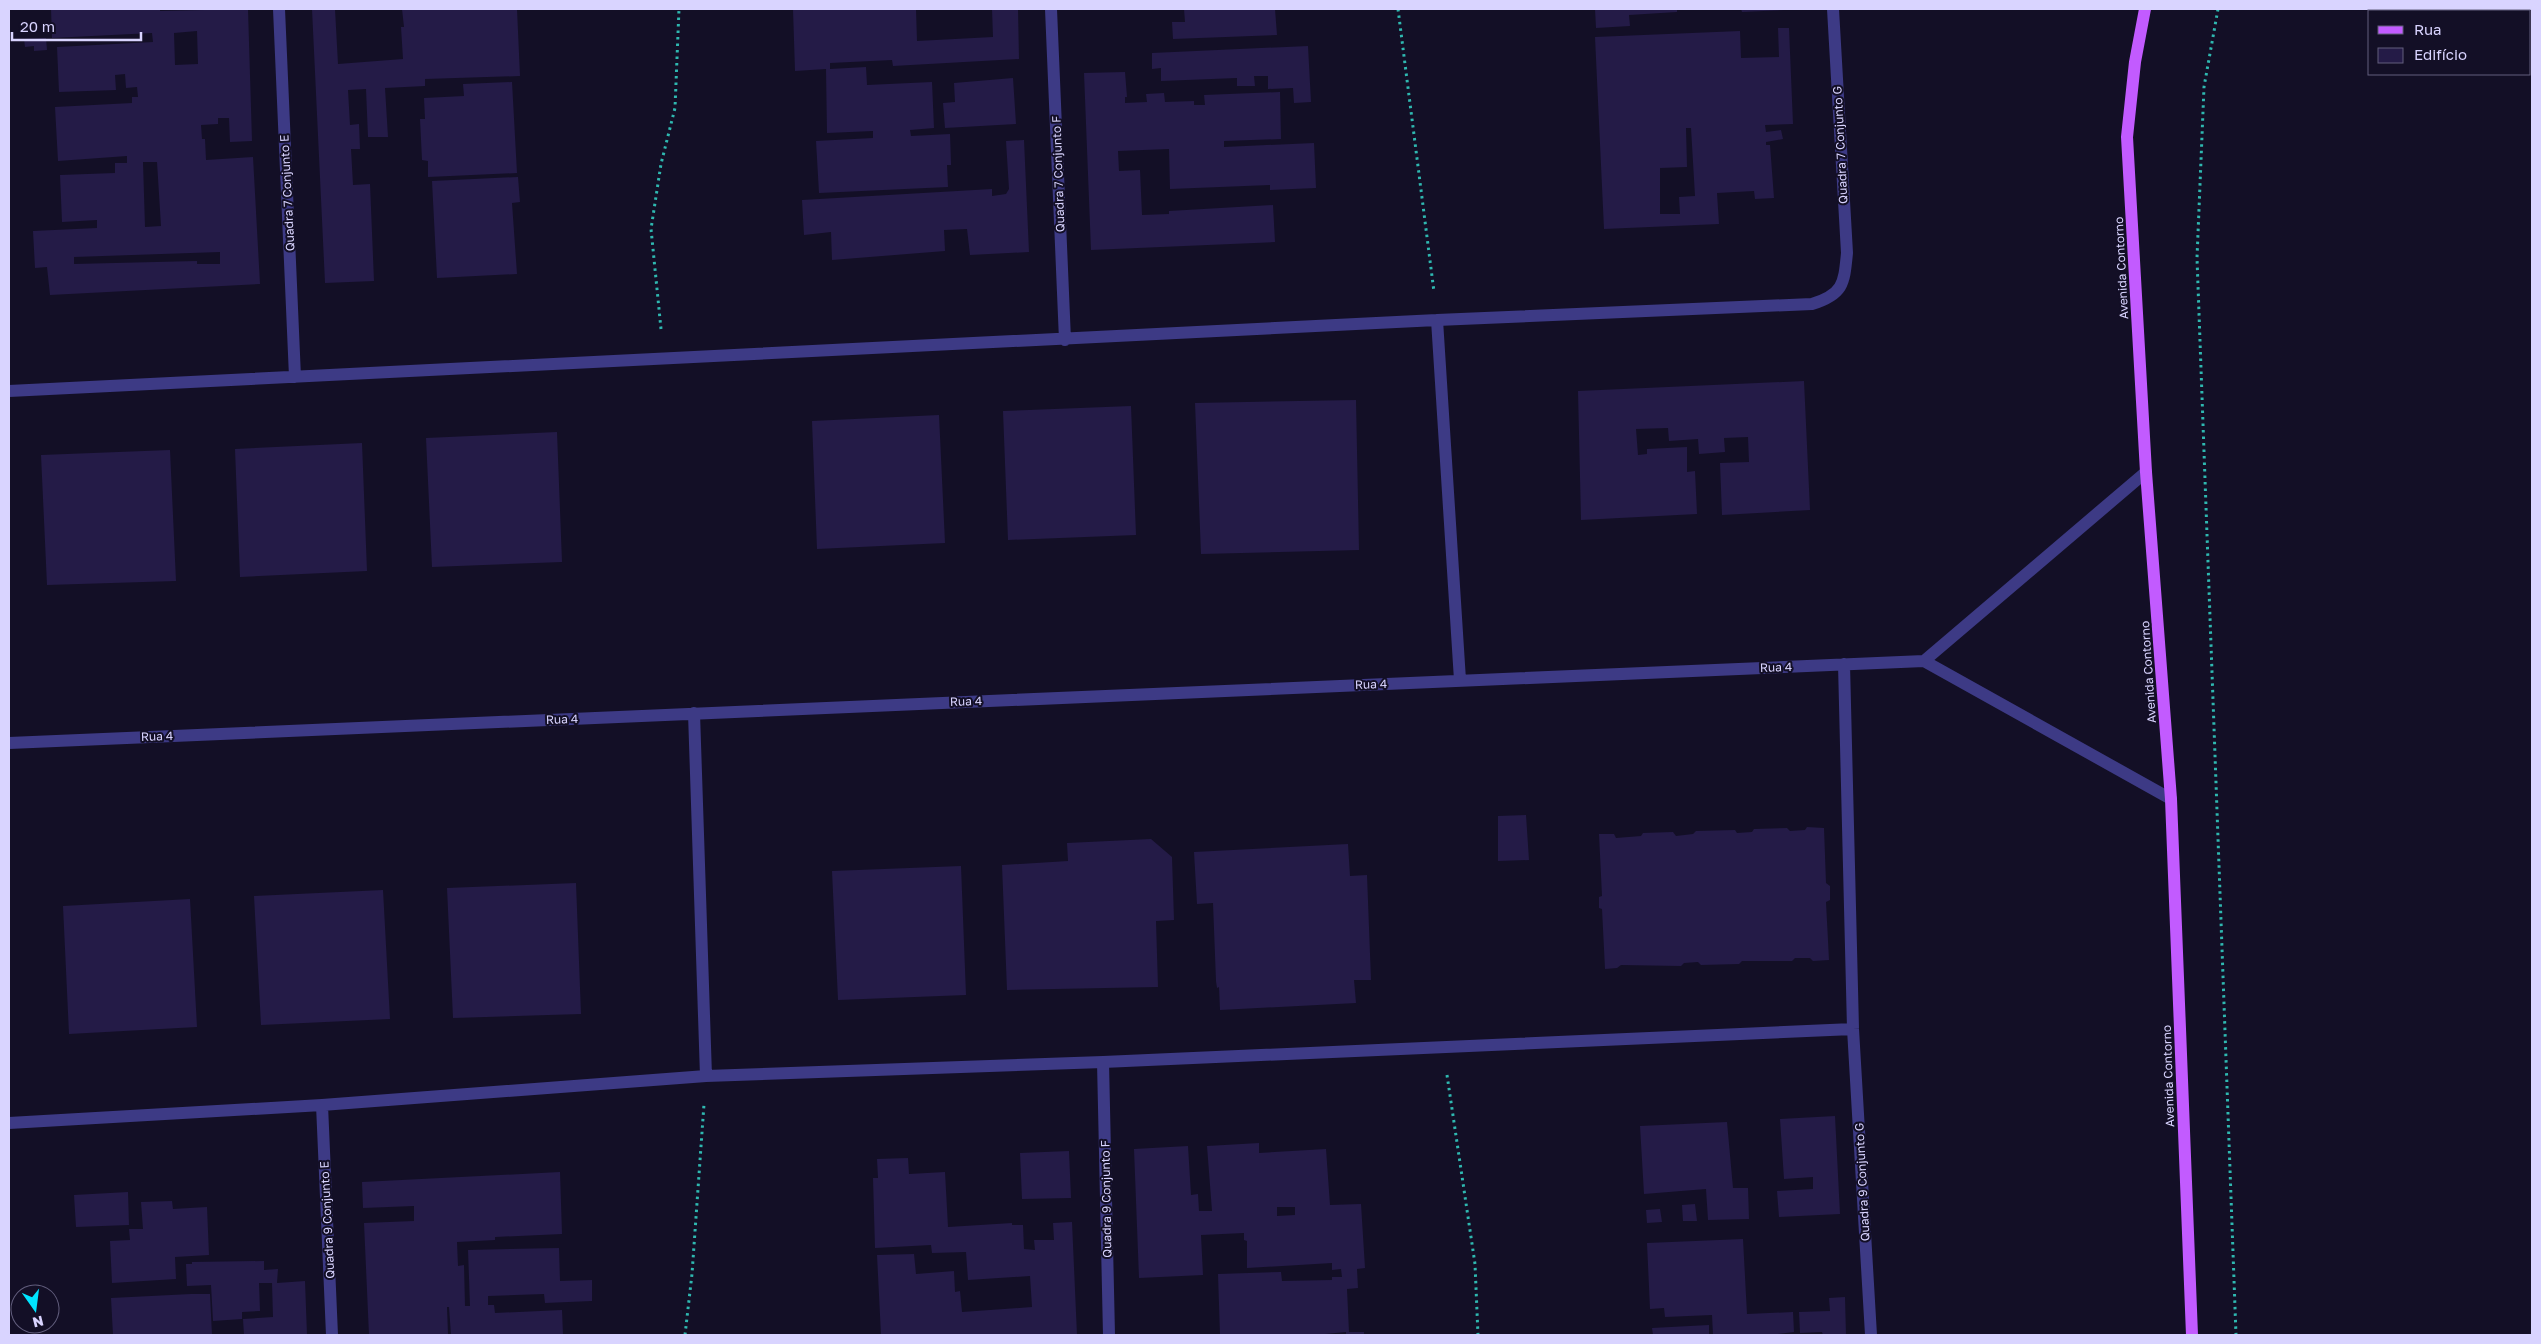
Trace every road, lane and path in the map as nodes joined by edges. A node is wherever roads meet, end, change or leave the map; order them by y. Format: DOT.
graph roads {
  1 [pos="279,9"];
  2 [pos="679,9"];
  3 [pos="1051,9"];
  4 [pos="1398,9"];
  5 [pos="1833,9"];
  6 [pos="2145,9"];
  7 [pos="2218,9"];
  8 [pos="1437,320"];
  9 [pos="1065,340"];
  10 [pos="664,359"];
  11 [pos="296,377"];
  12 [pos="9,391"];
  13 [pos="2146,472"];
  14 [pos="1924,661"];
  15 [pos="1844,664"];
  16 [pos="1460,680"];
  17 [pos="694,713"];
  18 [pos="9,742"];
  19 [pos="2171,799"];
  20 [pos="1853,1029"];
  21 [pos="1443,1046"];
  22 [pos="1103,1062"];
  23 [pos="706,1076"];
  24 [pos="322,1105"];
  25 [pos="9,1123"];
  26 [pos="332,1335"];
  27 [pos="685,1335"];
  28 [pos="1109,1335"];
  29 [pos="1478,1335"];
  30 [pos="1871,1335"];
  31 [pos="2192,1335"];
  32 [pos="2236,1335"];
  1 -- 11 [label="street, Quadra 7 Conjunto E"];
  2 -- 10 [label="path"];
  3 -- 9 [label="street, Quadra 7 Conjunto F"];
  4 -- 8 [label="path"];
  5 -- 8 [label="street, Quadra 7 Conjunto G"];
  6 -- 13 [label="main road, Avenida Contorno"];
  7 -- 32 [label="path"];
  8 -- 9 [label="street"];
  8 -- 16 [label="street"];
  9 -- 10 [label="street"];
  10 -- 11 [label="street"];
  11 -- 12 [label="street"];
  13 -- 14 [label="street"];
  13 -- 19 [label="main road, Avenida Contorno"];
  14 -- 15 [label="street, Rua 4"];
  14 -- 19 [label="street"];
  15 -- 16 [label="street, Rua 4"];
  15 -- 20 [label="street, Quadra 9 Conjunto G"];
  16 -- 17 [label="street, Rua 4"];
  17 -- 18 [label="street, Rua 4"];
  17 -- 23 [label="street"];
  19 -- 31 [label="main road, Avenida Contorno"];
  20 -- 21 [label="street"];
  20 -- 30 [label="street, Quadra 9 Conjunto G"];
  21 -- 22 [label="street"];
  21 -- 29 [label="path"];
  22 -- 23 [label="street"];
  22 -- 28 [label="street, Quadra 9 Conjunto F"];
  23 -- 24 [label="street"];
  23 -- 27 [label="path"];
  24 -- 25 [label="street"];
  24 -- 26 [label="street, Quadra 9 Conjunto E"];
}
